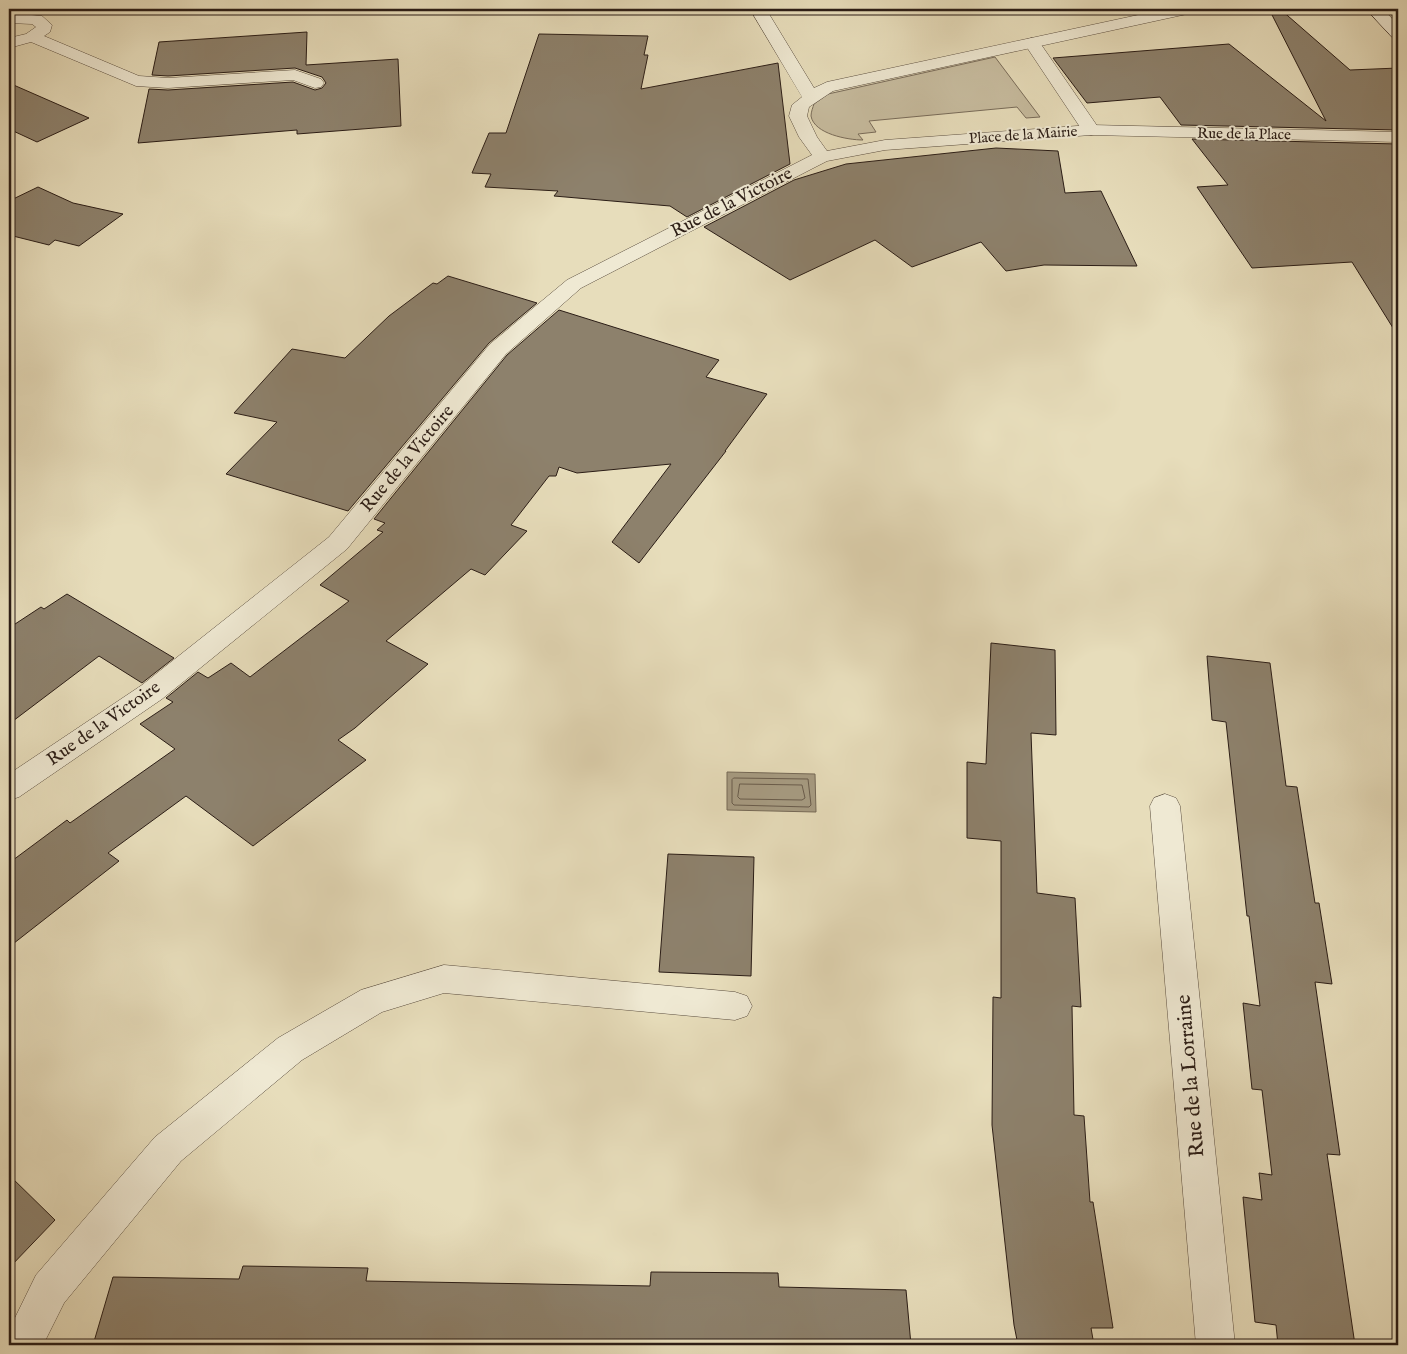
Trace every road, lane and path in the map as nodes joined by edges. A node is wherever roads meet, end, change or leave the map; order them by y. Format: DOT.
graph roads {
  1 [pos="758,9"];
  2 [pos="1187,9"];
  3 [pos="1374,9"];
  4 [pos="9,18"];
  5 [pos="1398,34"];
  6 [pos="32,37"];
  7 [pos="9,43"];
  8 [pos="1032,43"];
  9 [pos="315,83"];
  10 [pos="811,98"];
  11 [pos="1091,130"];
  12 [pos="1398,137"];
  13 [pos="822,157"];
  14 [pos="9,789"];
  15 [pos="1166,806"];
  16 [pos="735,1006"];
  17 [pos="22,1345"];
  18 [pos="1216,1345"];
  1 -- 10 [label="street"];
  2 -- 8 [label="street"];
  3 -- 5 [label="street"];
  4 -- 6 [label="street"];
  6 -- 7 [label="street"];
  6 -- 9 [label="street"];
  8 -- 10 [label="street"];
  8 -- 11 [label="street, Place de la Mairie"];
  10 -- 13 [label="street"];
  11 -- 12 [label="street, Rue de la Place"];
  11 -- 13 [label="street, Place de la Mairie"];
  13 -- 14 [label="street, Rue de la Victoire"];
  15 -- 18 [label="street, Rue de la Lorraine"];
  16 -- 17 [label="street"];
}
